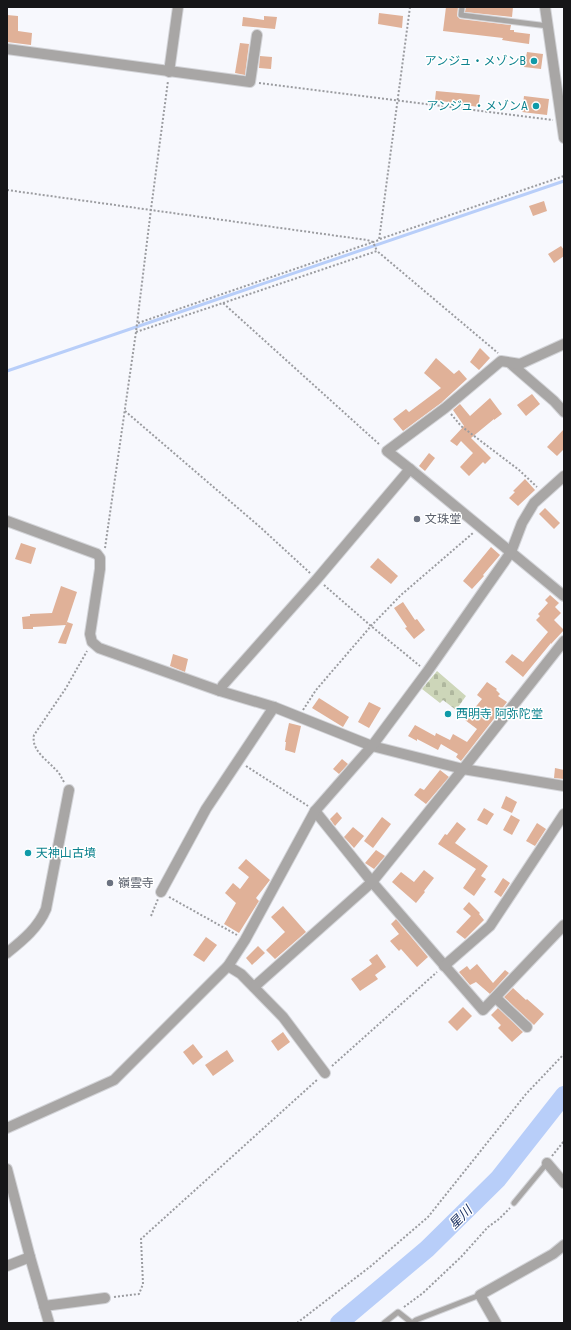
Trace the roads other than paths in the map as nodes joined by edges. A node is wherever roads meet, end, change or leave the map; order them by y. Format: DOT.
graph roads {
  1 [pos="178,7"];
  2 [pos="462,7"];
  3 [pos="545,7"];
  4 [pos="548,26"];
  5 [pos="257,35"];
  6 [pos="7,49"];
  7 [pos="169,72"];
  8 [pos="564,138"];
  9 [pos="564,344"];
  10 [pos="510,363"];
  11 [pos="564,412"];
  12 [pos="410,469"];
  13 [pos="564,476"];
  14 [pos="7,521"];
  15 [pos="511,552"];
  16 [pos="564,596"];
  17 [pos="564,641"];
  18 [pos="220,691"];
  19 [pos="274,707"];
  20 [pos="372,746"];
  21 [pos="464,770"];
  22 [pos="564,786"];
  23 [pos="69,790"];
  24 [pos="315,811"];
  25 [pos="564,814"];
  26 [pos="372,882"];
  27 [pos="161,892"];
  28 [pos="564,925"];
  29 [pos="7,953"];
  30 [pos="228,966"];
  31 [pos="444,966"];
  32 [pos="254,988"];
  33 [pos="496,998"];
  34 [pos="527,1027"];
  35 [pos="325,1073"];
  36 [pos="7,1128"];
  37 [pos="547,1163"];
  38 [pos="7,1169"];
  39 [pos="564,1183"];
  40 [pos="514,1202"];
  41 [pos="564,1245"];
  42 [pos="30,1257"];
  43 [pos="7,1266"];
  44 [pos="480,1295"];
  45 [pos="105,1298"];
  46 [pos="44,1306"];
  47 [pos="49,1323"];
  48 [pos="384,1323"];
  49 [pos="412,1323"];
  50 [pos="496,1323"];
  1 -- 7 [label="street"];
  2 -- 4 [label="lane"];
  3 -- 4 [label="street"];
  4 -- 8 [label="street"];
  5 -- 7 [label="street"];
  6 -- 7 [label="street"];
  9 -- 10 [label="street"];
  10 -- 11 [label="street"];
  10 -- 12 [label="street"];
  12 -- 15 [label="street"];
  12 -- 18 [label="street"];
  13 -- 15 [label="street"];
  14 -- 18 [label="street"];
  15 -- 16 [label="street"];
  15 -- 20 [label="street"];
  17 -- 21 [label="street"];
  18 -- 19 [label="street"];
  19 -- 20 [label="street"];
  19 -- 27 [label="street"];
  20 -- 21 [label="street"];
  20 -- 24 [label="street"];
  21 -- 22 [label="street"];
  21 -- 26 [label="street"];
  23 -- 29 [label="street"];
  24 -- 26 [label="street"];
  24 -- 30 [label="street"];
  25 -- 31 [label="street"];
  26 -- 31 [label="street"];
  26 -- 32 [label="street"];
  28 -- 33 [label="street"];
  30 -- 32 [label="street"];
  30 -- 36 [label="street"];
  31 -- 33 [label="street"];
  32 -- 35 [label="street"];
  33 -- 34 [label="street"];
  37 -- 39 [label="street"];
  37 -- 40 [label="lane"];
  38 -- 42 [label="street"];
  41 -- 44 [label="street"];
  42 -- 43 [label="street"];
  42 -- 46 [label="street"];
  44 -- 49 [label="lane"];
  44 -- 50 [label="street"];
  45 -- 46 [label="street"];
  46 -- 47 [label="street"];
  48 -- 49 [label="lane"];
}
